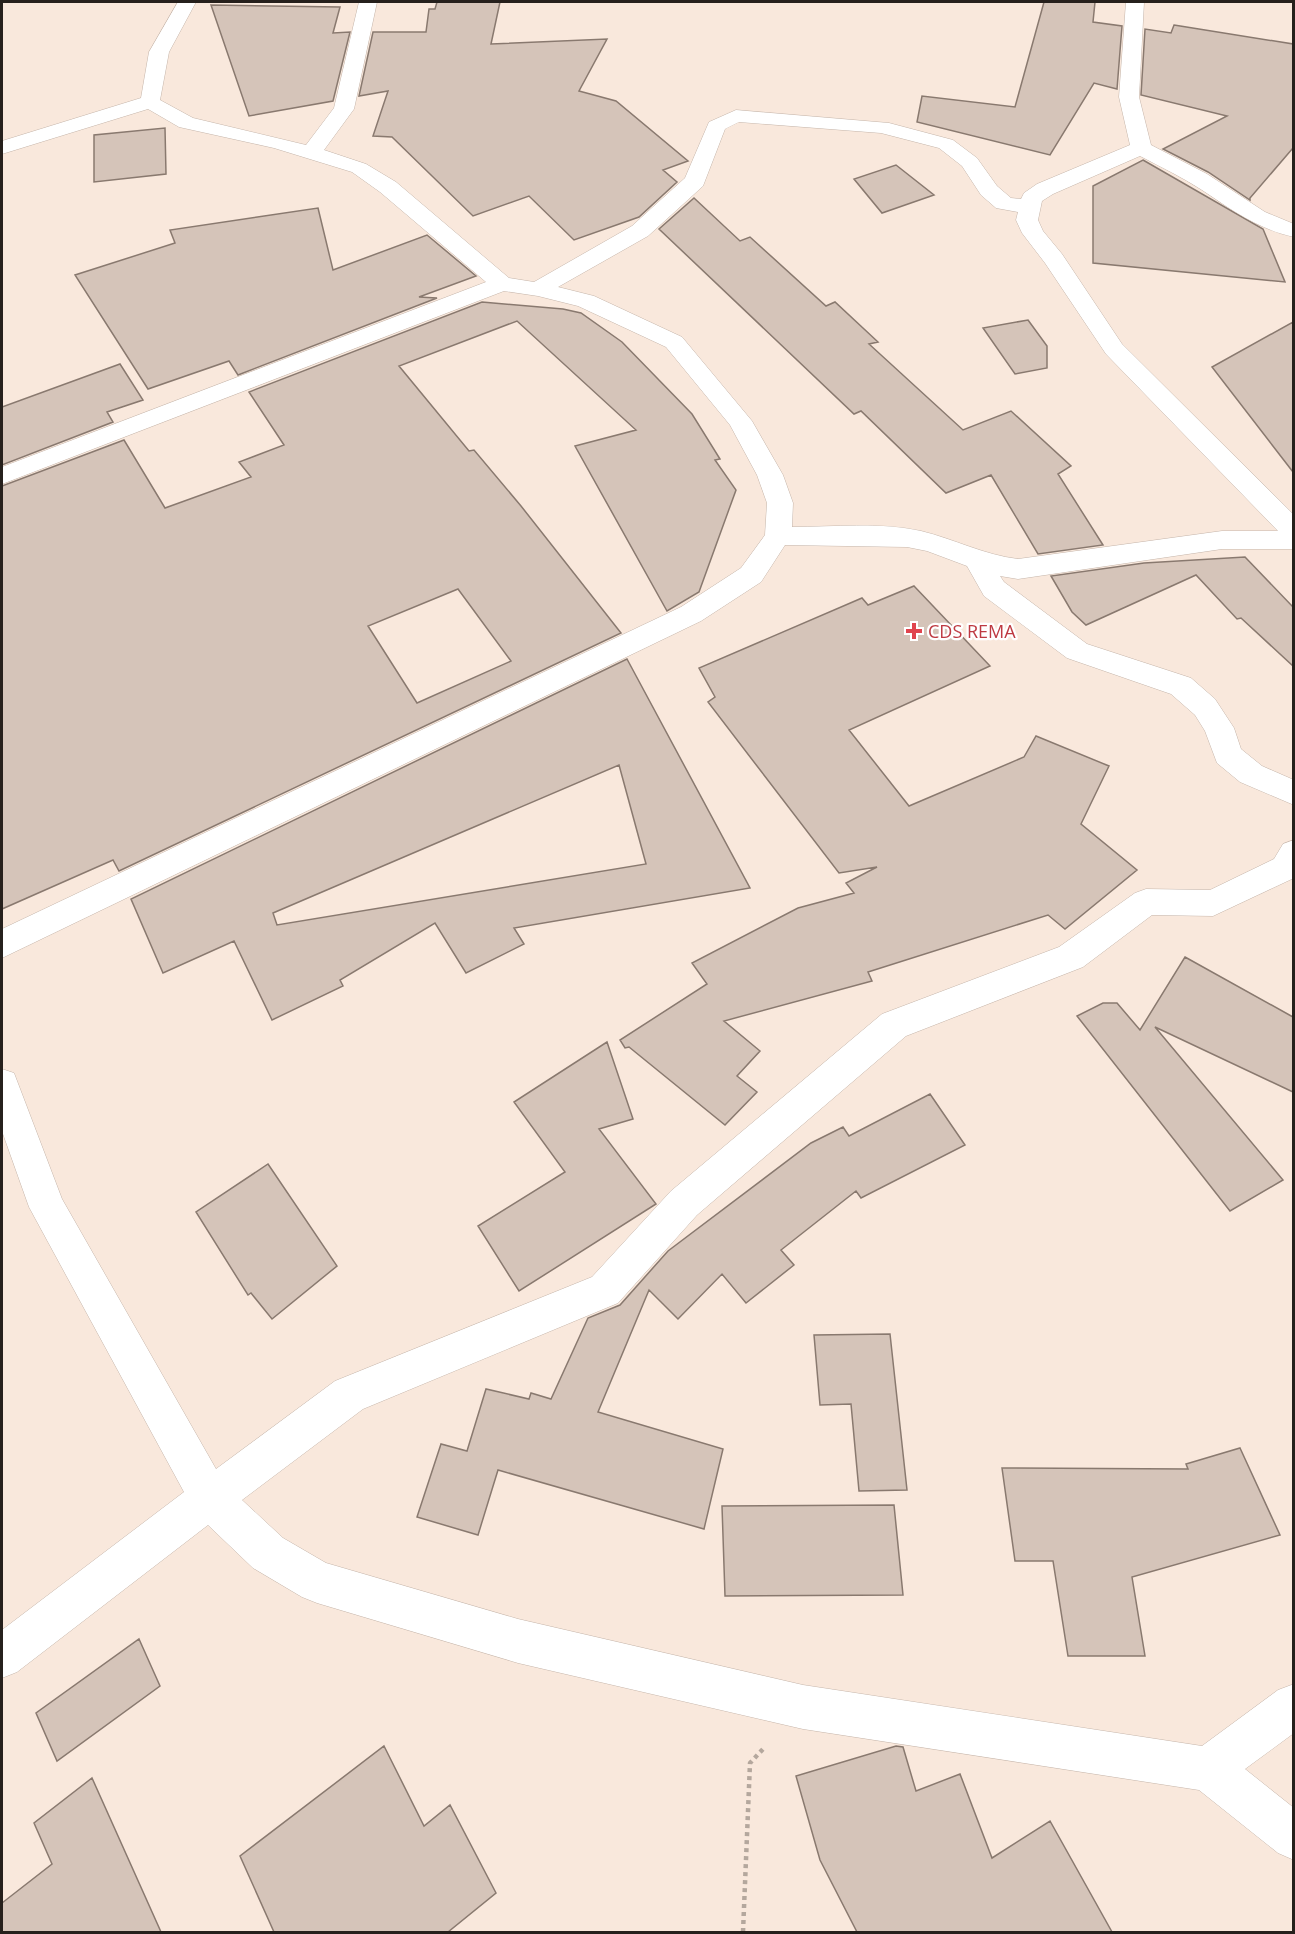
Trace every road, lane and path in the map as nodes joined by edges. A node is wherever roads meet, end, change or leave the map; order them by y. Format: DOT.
graph roads {
  1 [pos="187,2"];
  2 [pos="368,2"];
  3 [pos="1135,2"];
  4 [pos="150,102"];
  5 [pos="2,148"];
  6 [pos="1141,148"];
  7 [pos="311,153"];
  8 [pos="1028,207"];
  9 [pos="1293,231"];
  10 [pos="502,284"];
  11 [pos="538,289"];
  12 [pos="2,476"];
  13 [pos="1293,531"];
  14 [pos="778,536"];
  15 [pos="1293,540"];
  16 [pos="978,561"];
  17 [pos="1293,794"];
  18 [pos="1293,853"];
  19 [pos="2,944"];
  20 [pos="2,1084"];
  21 [pos="210,1498"];
  22 [pos="2,1657"];
  23 [pos="1293,1706"];
  24 [pos="803,1707"];
  25 [pos="1208,1769"];
  26 [pos="1293,1837"];
  27 [pos="743,1932"];
  1 -- 4 [label="street"];
  2 -- 7 [label="street"];
  3 -- 6 [label="street"];
  4 -- 5 [label="street"];
  4 -- 7 [label="street"];
  6 -- 8 [label="street"];
  6 -- 9 [label="street"];
  7 -- 10 [label="street"];
  8 -- 11 [label="street"];
  8 -- 13 [label="street"];
  10 -- 11 [label="street"];
  10 -- 12 [label="street"];
  11 -- 14 [label="street"];
  14 -- 16 [label="street"];
  14 -- 19 [label="street"];
  15 -- 16 [label="street"];
  16 -- 17 [label="street"];
  18 -- 21 [label="street"];
  20 -- 21 [label="street"];
  21 -- 22 [label="street"];
  21 -- 24 [label="street"];
  23 -- 25 [label="street"];
  24 -- 25 [label="street"];
  24 -- 27 [label="path"];
  25 -- 26 [label="street"];
}
